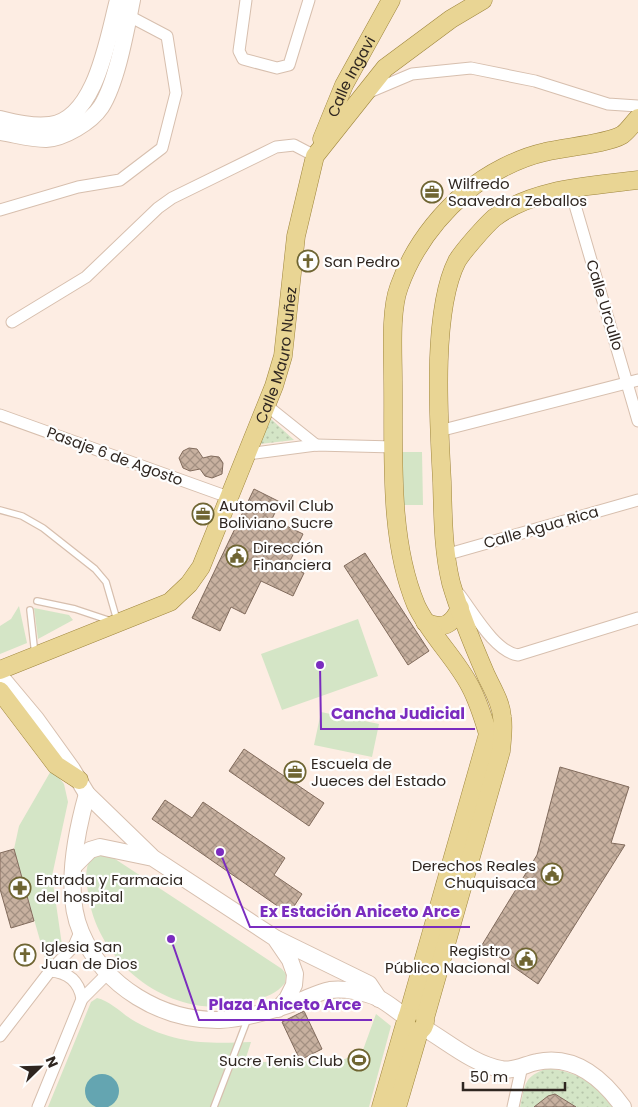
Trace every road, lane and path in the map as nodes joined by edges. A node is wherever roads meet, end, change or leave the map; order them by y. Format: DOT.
graph roads {
  1 [pos="118,0"];
  2 [pos="132,0"];
  3 [pos="246,0"];
  4 [pos="309,0"];
  5 [pos="391,0"];
  6 [pos="483,0"];
  7 [pos="129,16"];
  8 [pos="361,95"];
  9 [pos="638,106"];
  10 [pos="638,118"];
  11 [pos="0,119"];
  12 [pos="0,132"];
  13 [pos="315,156"];
  14 [pos="638,180"];
  15 [pos="570,188"];
  16 [pos="0,210"];
  17 [pos="12,322"];
  18 [pos="633,382"];
  19 [pos="266,405"];
  20 [pos="0,415"];
  21 [pos="638,421"];
  22 [pos="440,431"];
  23 [pos="316,445"];
  24 [pos="394,447"];
  25 [pos="247,454"];
  26 [pos="231,498"];
  27 [pos="638,500"];
  28 [pos="0,510"];
  29 [pos="445,555"];
  30 [pos="452,584"];
  31 [pos="37,601"];
  32 [pos="30,610"];
  33 [pos="638,618"];
  34 [pos="425,622"];
  35 [pos="118,623"];
  36 [pos="466,623"];
  37 [pos="478,656"];
  38 [pos="27,660"];
  39 [pos="456,666"];
  40 [pos="0,670"];
  41 [pos="0,676"];
  42 [pos="0,692"];
  43 [pos="493,749"];
  44 [pos="80,781"];
  45 [pos="153,858"];
  46 [pos="74,866"];
  47 [pos="80,932"];
  48 [pos="275,938"];
  49 [pos="50,971"];
  50 [pos="108,973"];
  51 [pos="379,999"];
  52 [pos="82,1000"];
  53 [pos="278,1009"];
  54 [pos="249,1015"];
  55 [pos="415,1022"];
  56 [pos="0,1036"];
  57 [pos="522,1066"];
  58 [pos="38,1107"];
  59 [pos="214,1107"];
  60 [pos="381,1107"];
  61 [pos="397,1107"];
  62 [pos="512,1107"];
  63 [pos="623,1107"];
  1 -- 11 [label="main road"];
  2 -- 7 [label="main road"];
  3 -- 4 [label="street"];
  5 -- 13 [label="main road, Calle Ingavi"];
  6 -- 8 [label="main road, Calle Mauro Nuñez"];
  7 -- 12 [label="main road"];
  7 -- 16 [label="street"];
  8 -- 9 [label="street"];
  8 -- 13 [label="main road, Calle Mauro Nuñez"];
  10 -- 24 [label="main road"];
  13 -- 17 [label="street"];
  13 -- 19 [label="main road, Calle Mauro Nuñez"];
  14 -- 15 [label="main road"];
  15 -- 18 [label="street, Calle Urcullo"];
  15 -- 22 [label="main road"];
  18 -- 21 [label="street, Calle Urcullo"];
  18 -- 22 [label="street"];
  19 -- 23 [label="street"];
  19 -- 25 [label="main road, Calle Mauro Nuñez"];
  20 -- 26 [label="street, Pasaje 6 de Agosto"];
  22 -- 29 [label="main road"];
  23 -- 24 [label="street"];
  23 -- 25 [label="street"];
  24 -- 34 [label="main road"];
  25 -- 26 [label="main road, Calle Mauro Nuñez"];
  26 -- 35 [label="main road, Calle Mauro Nuñez"];
  27 -- 29 [label="street, Calle Agua Rica"];
  28 -- 35 [label="lane"];
  29 -- 30 [label="main road"];
  30 -- 36 [label="main road"];
  30 -- 36 [label="street"];
  31 -- 35 [label="lane"];
  32 -- 38 [label="lane"];
  33 -- 36 [label="street"];
  34 -- 36 [label="main road"];
  34 -- 39 [label="main road"];
  35 -- 38 [label="main road, Calle Mauro Nuñez"];
  36 -- 37 [label="main road"];
  37 -- 39 [label="main road"];
  37 -- 43 [label="main road"];
  38 -- 40 [label="main road, Calle Mauro Nuñez"];
  39 -- 43 [label="main road"];
  41 -- 44 [label="main road"];
  42 -- 44 [label="main road"];
  43 -- 55 [label="main road"];
  44 -- 45 [label="main road"];
  44 -- 46 [label="main road"];
  45 -- 46 [label="main road"];
  45 -- 48 [label="main road"];
  46 -- 47 [label="main road"];
  47 -- 49 [label="street"];
  47 -- 50 [label="main road"];
  48 -- 51 [label="main road"];
  48 -- 53 [label="main road"];
  49 -- 52 [label="street"];
  49 -- 56 [label="street"];
  50 -- 52 [label="street"];
  50 -- 54 [label="main road"];
  51 -- 53 [label="main road"];
  51 -- 55 [label="main road"];
  52 -- 58 [label="street"];
  53 -- 54 [label="main road"];
  54 -- 59 [label="lane"];
  55 -- 57 [label="main road"];
  55 -- 60 [label="main road"];
  55 -- 61 [label="main road"];
  57 -- 62 [label="street"];
  57 -- 63 [label="main road"];
}
